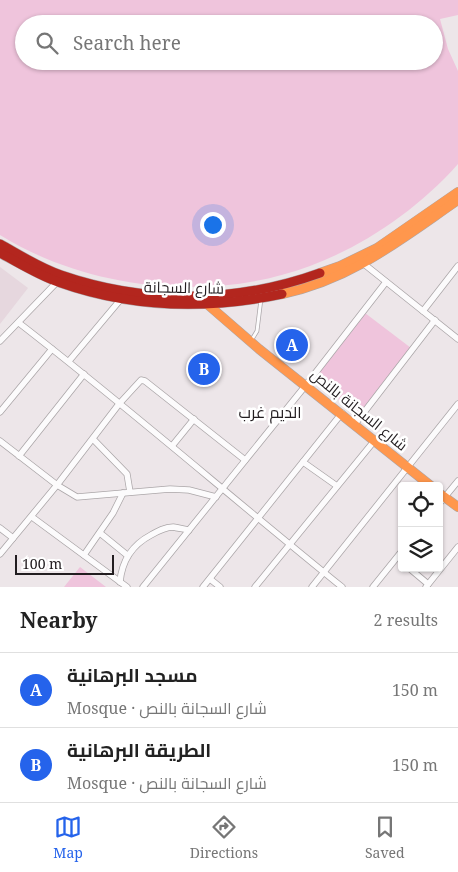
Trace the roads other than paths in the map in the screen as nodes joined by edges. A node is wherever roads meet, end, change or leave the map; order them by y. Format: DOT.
graph roads {
  1 [pos="458,192"];
  2 [pos="458,200"];
  3 [pos="392,243"];
  4 [pos="0,244"];
  5 [pos="0,253"];
  6 [pos="364,264"];
  7 [pos="458,266"];
  8 [pos="57,282"];
  9 [pos="386,282"];
  10 [pos="202,296"];
  11 [pos="261,298"];
  12 [pos="121,299"];
  13 [pos="208,305"];
  14 [pos="423,311"];
  15 [pos="435,320"];
  16 [pos="19,323"];
  17 [pos="457,337"];
  18 [pos="0,342"];
  19 [pos="251,342"];
  20 [pos="52,348"];
  21 [pos="69,361"];
  22 [pos="84,374"];
  23 [pos="306,385"];
  24 [pos="119,404"];
  25 [pos="458,404"];
  26 [pos="0,412"];
  27 [pos="342,413"];
  28 [pos="194,419"];
  29 [pos="355,424"];
  30 [pos="93,439"];
  31 [pos="375,440"];
  32 [pos="0,443"];
  33 [pos="172,446"];
  34 [pos="19,456"];
  35 [pos="245,460"];
  36 [pos="303,462"];
  37 [pos="408,466"];
  38 [pos="458,481"];
  39 [pos="426,482"];
  40 [pos="57,485"];
  41 [pos="337,486"];
  42 [pos="222,488"];
  43 [pos="127,493"];
  44 [pos="443,496"];
  45 [pos="216,497"];
  46 [pos="443,499"];
  47 [pos="458,507"];
  48 [pos="32,517"];
  49 [pos="258,519"];
  50 [pos="0,528"];
  51 [pos="188,530"];
  52 [pos="100,533"];
  53 [pos="13,538"];
  54 [pos="290,545"];
  55 [pos="458,547"];
  56 [pos="0,554"];
  57 [pos="84,555"];
  58 [pos="127,556"];
  59 [pos="398,556"];
  60 [pos="396,558"];
  61 [pos="324,572"];
  62 [pos="413,572"];
  63 [pos="210,579"];
  64 [pos="120,582"];
  65 [pos="427,586"];
  66 [pos="127,587"];
  67 [pos="143,587"];
  68 [pos="203,587"];
  69 [pos="220,587"];
  70 [pos="256,587"];
  71 [pos="312,587"];
  72 [pos="342,587"];
  73 [pos="372,587"];
  1 -- 3 [label="main road"];
  2 -- 3 [label="main road"];
  3 -- 6 [label="main road, شارع السجانة"];
  3 -- 10 [label="main road, شارع السجانة"];
  4 -- 10 [label="main road, شارع السجانة"];
  5 -- 8 [label="main road, شارع السجانة"];
  6 -- 9 [label="street"];
  6 -- 11 [label="main road, شارع السجانة"];
  7 -- 14 [label="street"];
  8 -- 12 [label="main road, شارع السجانة"];
  8 -- 16 [label="street"];
  9 -- 14 [label="street"];
  9 -- 23 [label="street"];
  10 -- 13 [label="main road, شارع السجانة بالنص"];
  11 -- 13 [label="main road, شارع السجانة"];
  11 -- 19 [label="lane"];
  12 -- 13 [label="main road, شارع السجانة"];
  12 -- 21 [label="street"];
  13 -- 19 [label="main road, شارع السجانة بالنص"];
  14 -- 15 [label="street"];
  15 -- 17 [label="street"];
  15 -- 29 [label="street"];
  16 -- 18 [label="street"];
  16 -- 20 [label="street"];
  19 -- 23 [label="main road, شارع السجانة بالنص"];
  20 -- 21 [label="street"];
  20 -- 26 [label="street"];
  21 -- 22 [label="street"];
  22 -- 24 [label="street"];
  22 -- 34 [label="street"];
  23 -- 27 [label="main road, شارع السجانة بالنص"];
  23 -- 35 [label="street"];
  24 -- 28 [label="street"];
  24 -- 30 [label="street"];
  24 -- 33 [label="street"];
  25 -- 37 [label="street"];
  27 -- 29 [label="main road, شارع السجانة بالنص"];
  27 -- 36 [label="street"];
  28 -- 33 [label="street"];
  28 -- 35 [label="street"];
  29 -- 31 [label="main road, شارع السجانة بالنص"];
  30 -- 40 [label="street"];
  30 -- 43 [label="street"];
  31 -- 37 [label="main road, شارع السجانة بالنص"];
  31 -- 41 [label="street"];
  32 -- 34 [label="street"];
  33 -- 42 [label="street"];
  34 -- 40 [label="street"];
  35 -- 42 [label="street"];
  36 -- 41 [label="street"];
  36 -- 49 [label="street"];
  37 -- 39 [label="main road, شارع السجانة بالنص"];
  37 -- 61 [label="street"];
  38 -- 44 [label="street"];
  40 -- 43 [label="street"];
  40 -- 48 [label="street"];
  41 -- 54 [label="street"];
  42 -- 45 [label="street"];
  42 -- 49 [label="street"];
  43 -- 45 [label="street"];
  43 -- 52 [label="street"];
  45 -- 51 [label="street"];
  46 -- 47 [label="main road"];
  48 -- 53 [label="street"];
  48 -- 57 [label="street"];
  49 -- 54 [label="street"];
  49 -- 63 [label="street"];
  50 -- 53 [label="street"];
  51 -- 58 [label="street"];
  51 -- 67 [label="street"];
  52 -- 57 [label="street"];
  52 -- 58 [label="street"];
  53 -- 56 [label="street"];
  54 -- 61 [label="street"];
  54 -- 70 [label="street"];
  55 -- 65 [label="street"];
  57 -- 64 [label="street"];
  58 -- 64 [label="street"];
  59 -- 60 [label="street"];
  60 -- 73 [label="street"];
  61 -- 71 [label="street"];
  61 -- 72 [label="street"];
  62 -- 65 [label="street"];
  63 -- 68 [label="street"];
  63 -- 69 [label="street"];
  64 -- 66 [label="street"];
}
